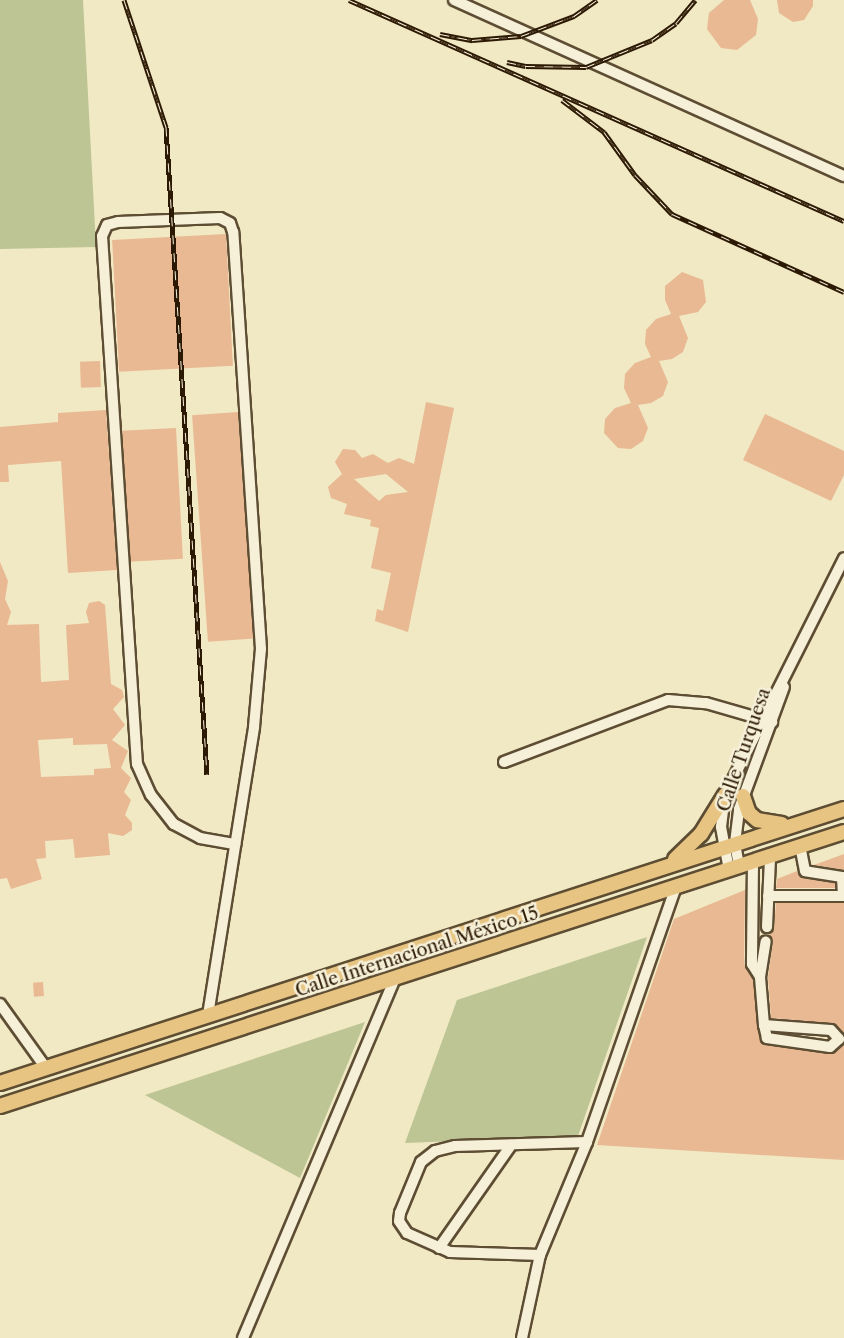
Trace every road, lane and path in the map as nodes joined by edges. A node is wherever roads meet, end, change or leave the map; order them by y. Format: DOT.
graph roads {
  1 [pos="454,0"];
  2 [pos="844,176"];
  3 [pos="844,558"];
  4 [pos="785,681"];
  5 [pos="760,719"];
  6 [pos="772,722"];
  7 [pos="504,762"];
  8 [pos="725,795"];
  9 [pos="743,796"];
  10 [pos="844,809"];
  11 [pos="805,822"];
  12 [pos="844,832"];
  13 [pos="235,844"];
  14 [pos="728,845"];
  15 [pos="800,846"];
  16 [pos="770,857"];
  17 [pos="667,865"];
  18 [pos="740,866"];
  19 [pos="676,887"];
  20 [pos="768,896"];
  21 [pos="767,927"];
  22 [pos="766,941"];
  23 [pos="760,977"];
  24 [pos="395,978"];
  25 [pos="0,1004"];
  26 [pos="208,1015"];
  27 [pos="764,1025"];
  28 [pos="46,1068"];
  29 [pos="0,1083"];
  30 [pos="0,1106"];
  31 [pos="587,1142"];
  32 [pos="511,1145"];
  33 [pos="439,1248"];
  34 [pos="540,1255"];
  35 [pos="243,1338"];
  36 [pos="522,1338"];
  1 -- 2 [label="street"];
  3 -- 4 [label="street, Calle Turquesa"];
  4 -- 5 [label="street, Calle Turquesa"];
  4 -- 6 [label="street, Calle Turquesa"];
  5 -- 6 [label="street"];
  5 -- 7 [label="street"];
  5 -- 8 [label="street, Calle Turquesa"];
  6 -- 9 [label="street, Calle Turquesa"];
  8 -- 14 [label="street, Calle Turquesa"];
  8 -- 17 [label="main road"];
  9 -- 11 [label="main road"];
  9 -- 14 [label="street, Calle Turquesa"];
  10 -- 11 [label="main road, Calle Internacional México 15"];
  11 -- 14 [label="main road, Calle Internacional México 15"];
  12 -- 15 [label="main road, Calle Internacional México 15"];
  13 -- 13 [label="street"];
  13 -- 26 [label="street"];
  14 -- 17 [label="main road, Calle Internacional México 15"];
  14 -- 18 [label="street, Calle Turquesa"];
  15 -- 16 [label="main road, Calle Internacional México 15"];
  15 -- 20 [label="street"];
  16 -- 18 [label="main road, Calle Internacional México 15"];
  16 -- 20 [label="street"];
  17 -- 26 [label="main road, Calle Internacional México 15"];
  18 -- 19 [label="main road, Calle Internacional México 15"];
  18 -- 23 [label="street, Calle Turquesa"];
  19 -- 24 [label="main road, Calle Internacional México 15"];
  19 -- 31 [label="street"];
  20 -- 21 [label="street"];
  22 -- 23 [label="street"];
  23 -- 27 [label="street"];
  24 -- 30 [label="main road, Calle Internacional México 15"];
  24 -- 35 [label="street"];
  25 -- 28 [label="street"];
  26 -- 28 [label="main road, Calle Internacional México 15"];
  27 -- 27 [label="street"];
  28 -- 29 [label="main road, Calle Internacional México 15"];
  31 -- 32 [label="street"];
  31 -- 34 [label="street"];
  32 -- 33 [label="street"];
  32 -- 33 [label="street"];
  33 -- 34 [label="street"];
  34 -- 36 [label="street"];
}
